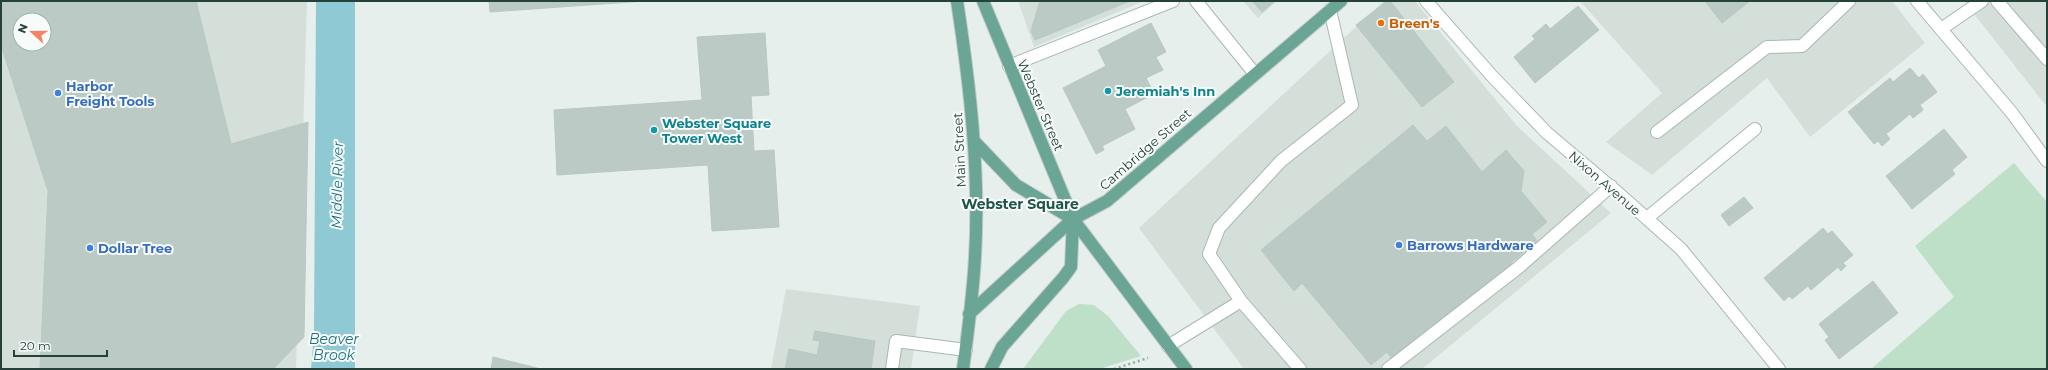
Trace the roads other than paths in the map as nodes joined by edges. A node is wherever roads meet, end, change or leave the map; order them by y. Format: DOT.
graph roads {
  1 [pos="957,1"];
  2 [pos="983,1"];
  3 [pos="1173,1"];
  4 [pos="1196,1"];
  5 [pos="1341,1"];
  6 [pos="1426,1"];
  7 [pos="1849,1"];
  8 [pos="1917,1"];
  9 [pos="1982,1"];
  10 [pos="1997,1"];
  11 [pos="1330,10"];
  12 [pos="1941,29"];
  13 [pos="2047,59"];
  14 [pos="1010,66"];
  15 [pos="1255,74"];
  16 [pos="1756,129"];
  17 [pos="1657,132"];
  18 [pos="974,142"];
  19 [pos="2047,161"];
  20 [pos="1610,186"];
  21 [pos="1647,218"];
  22 [pos="1074,220"];
  23 [pos="1241,301"];
  24 [pos="970,314"];
  25 [pos="1168,346"];
  26 [pos="966,350"];
  27 [pos="892,369"];
  28 [pos="964,369"];
  29 [pos="990,369"];
  30 [pos="1186,369"];
  31 [pos="1300,369"];
  32 [pos="1388,369"];
  33 [pos="1779,369"];
  1 -- 18 [label="main road, Main Street"];
  2 -- 14 [label="main road, Webster Street"];
  3 -- 14 [label="street"];
  4 -- 15 [label="street"];
  5 -- 11 [label="main road, Cambridge Street"];
  6 -- 20 [label="street, Nixon Avenue"];
  7 -- 17 [label="street"];
  8 -- 12 [label="street"];
  9 -- 12 [label="street"];
  10 -- 13 [label="street"];
  11 -- 15 [label="main road, Cambridge Street"];
  11 -- 23 [label="street"];
  12 -- 19 [label="street"];
  14 -- 22 [label="main road, Webster Street"];
  15 -- 22 [label="main road, Cambridge Street"];
  16 -- 21 [label="street"];
  18 -- 22 [label="main road, Webster Street"];
  18 -- 24 [label="main road, Main Street"];
  20 -- 21 [label="street, Nixon Avenue"];
  20 -- 32 [label="street"];
  21 -- 33 [label="street, Nixon Avenue"];
  22 -- 24 [label="main road, Cambridge Street"];
  22 -- 25 [label="main road, Webster Street"];
  22 -- 29 [label="main road"];
  23 -- 25 [label="street"];
  23 -- 31 [label="street"];
  24 -- 26 [label="main road, Main Street"];
  25 -- 30 [label="main road, Webster Street"];
  26 -- 27 [label="street"];
  26 -- 28 [label="main road, Main Street"];
}
